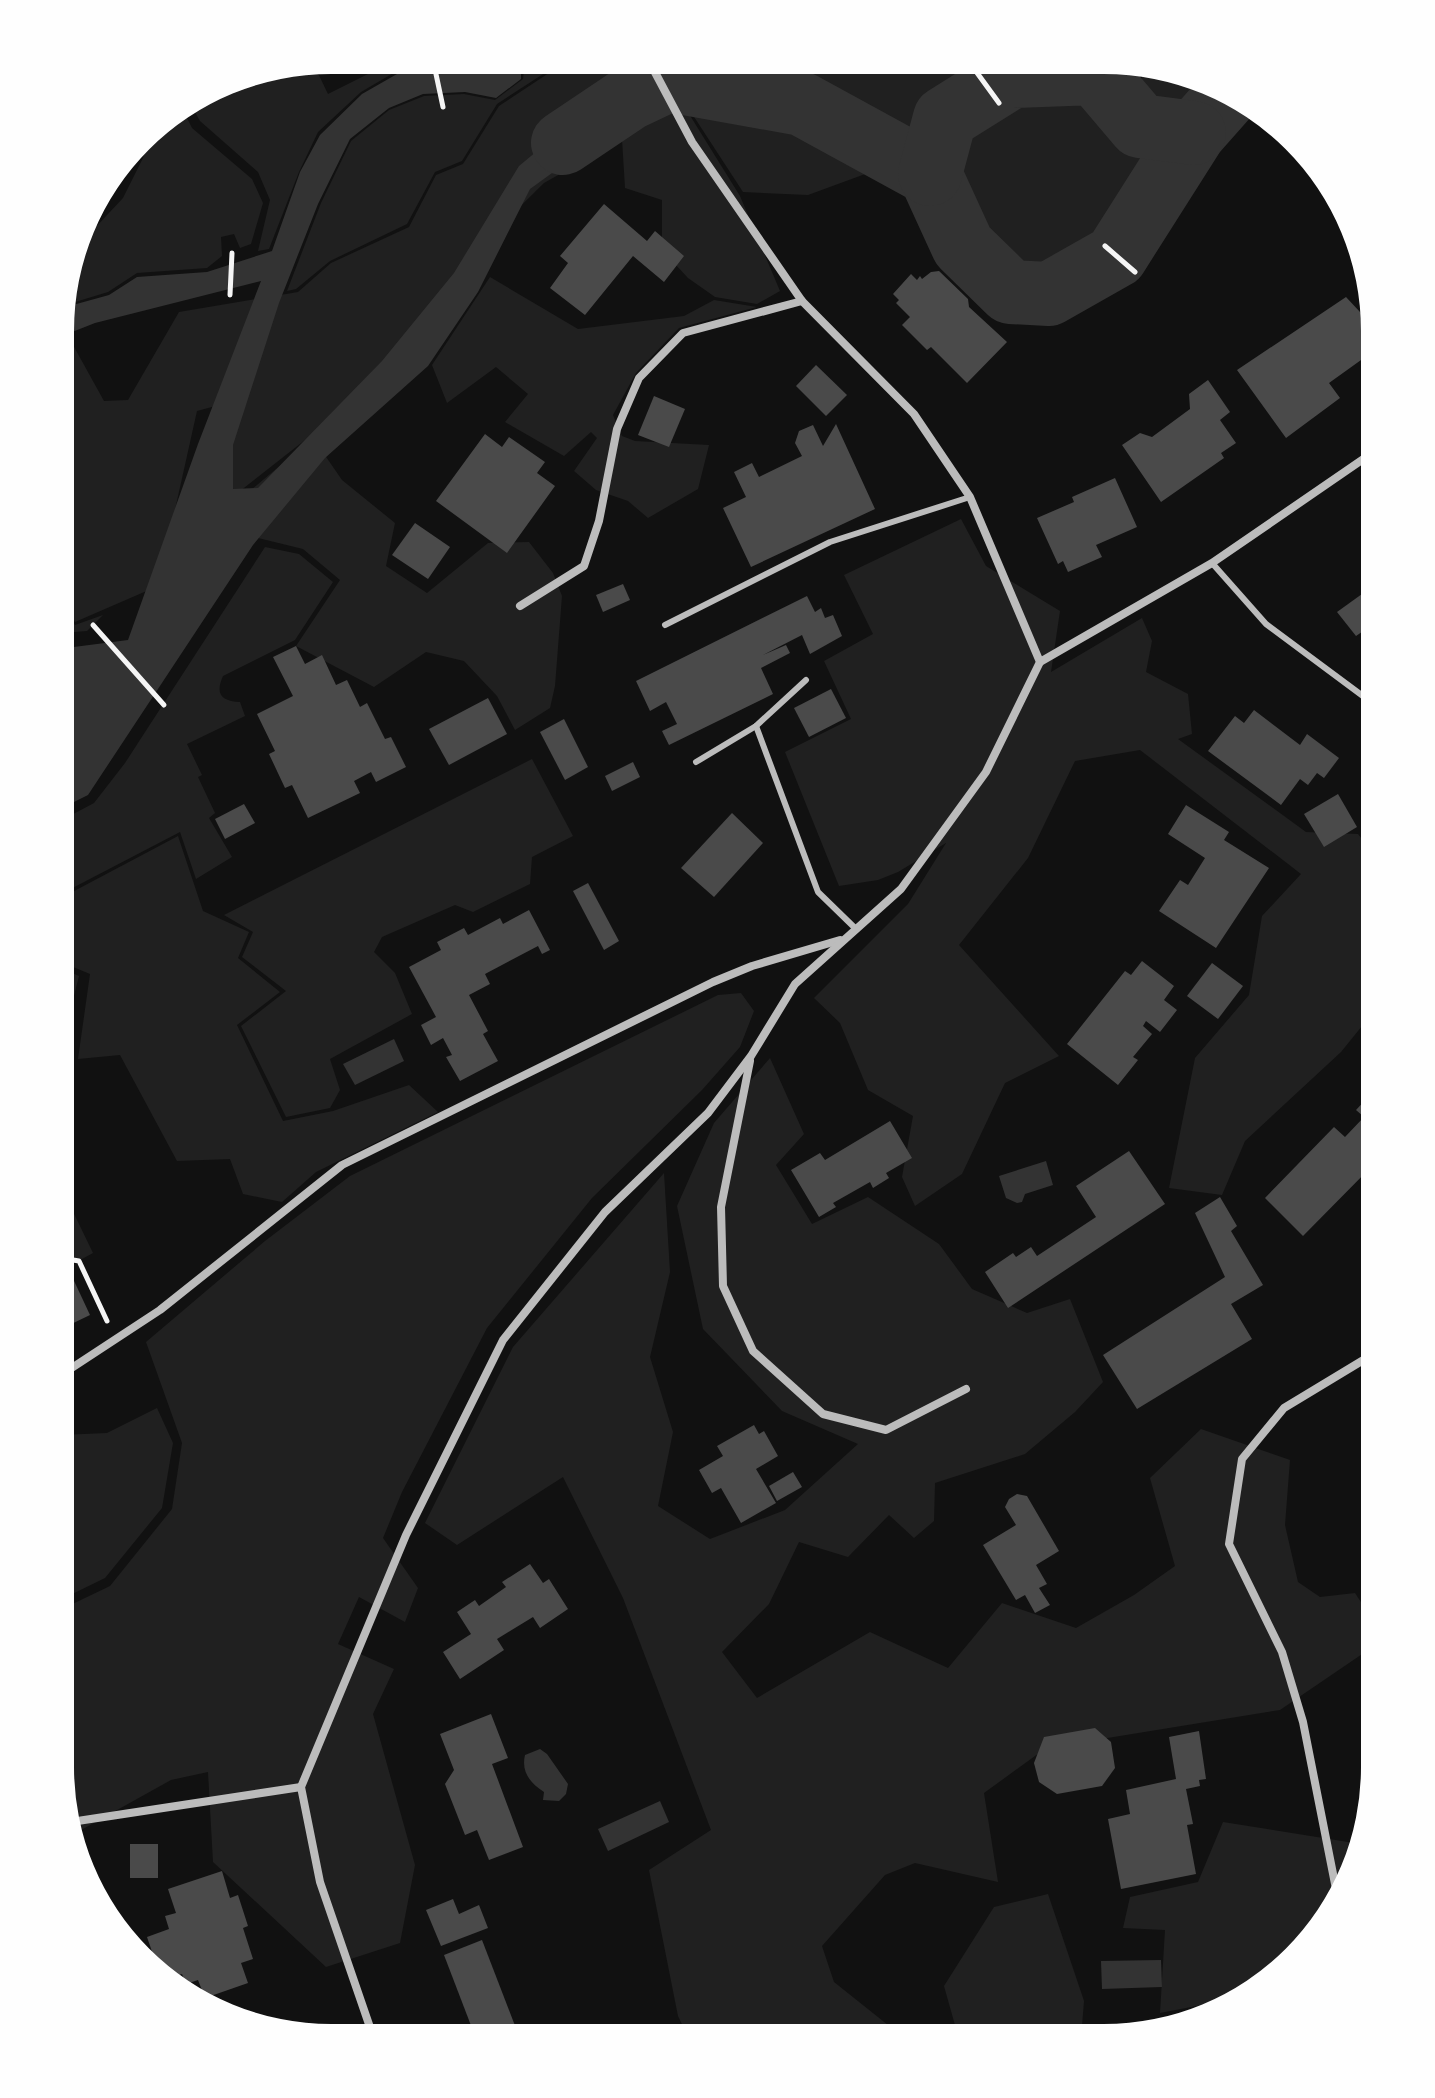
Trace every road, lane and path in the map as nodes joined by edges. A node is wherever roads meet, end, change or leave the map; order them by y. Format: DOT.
graph roads {
  1 [pos="978,74"];
  2 [pos="436,75"];
  3 [pos="656,75"];
  4 [pos="999,103"];
  5 [pos="443,107"];
  6 [pos="1105,246"];
  7 [pos="232,253"];
  8 [pos="1135,272"];
  9 [pos="230,295"];
  10 [pos="802,301"];
  11 [pos="1361,461"];
  12 [pos="970,497"];
  13 [pos="1212,563"];
  14 [pos="520,606"];
  15 [pos="93,625"];
  16 [pos="665,625"];
  17 [pos="1040,662"];
  18 [pos="806,680"];
  19 [pos="1361,694"];
  20 [pos="164,705"];
  21 [pos="756,726"];
  22 [pos="696,762"];
  23 [pos="856,929"];
  24 [pos="845,939"];
  25 [pos="751,1056"];
  26 [pos="74,1260"];
  27 [pos="115,1340"];
  28 [pos="1360,1362"];
  29 [pos="74,1367"];
  30 [pos="966,1389"];
  31 [pos="301,1787"];
  32 [pos="80,1821"];
  33 [pos="1334,1880"];
  34 [pos="369,2024"];
  1 -- 4 [label="path"];
  2 -- 5 [label="path"];
  3 -- 10 [label="street"];
  6 -- 8 [label="path"];
  7 -- 9 [label="path"];
  10 -- 12 [label="street"];
  10 -- 14 [label="street"];
  11 -- 13 [label="street"];
  12 -- 16 [label="lane"];
  12 -- 17 [label="street"];
  13 -- 17 [label="street"];
  13 -- 19 [label="lane"];
  15 -- 20 [label="path"];
  17 -- 23 [label="street"];
  18 -- 21 [label="lane"];
  21 -- 22 [label="lane"];
  21 -- 23 [label="lane"];
  23 -- 24 [label="street"];
  24 -- 25 [label="street"];
  24 -- 27 [label="street"];
  25 -- 30 [label="street"];
  25 -- 31 [label="street"];
  26 -- 27 [label="path"];
  27 -- 29 [label="street"];
  28 -- 33 [label="street"];
  31 -- 32 [label="street"];
  31 -- 34 [label="street"];
}
